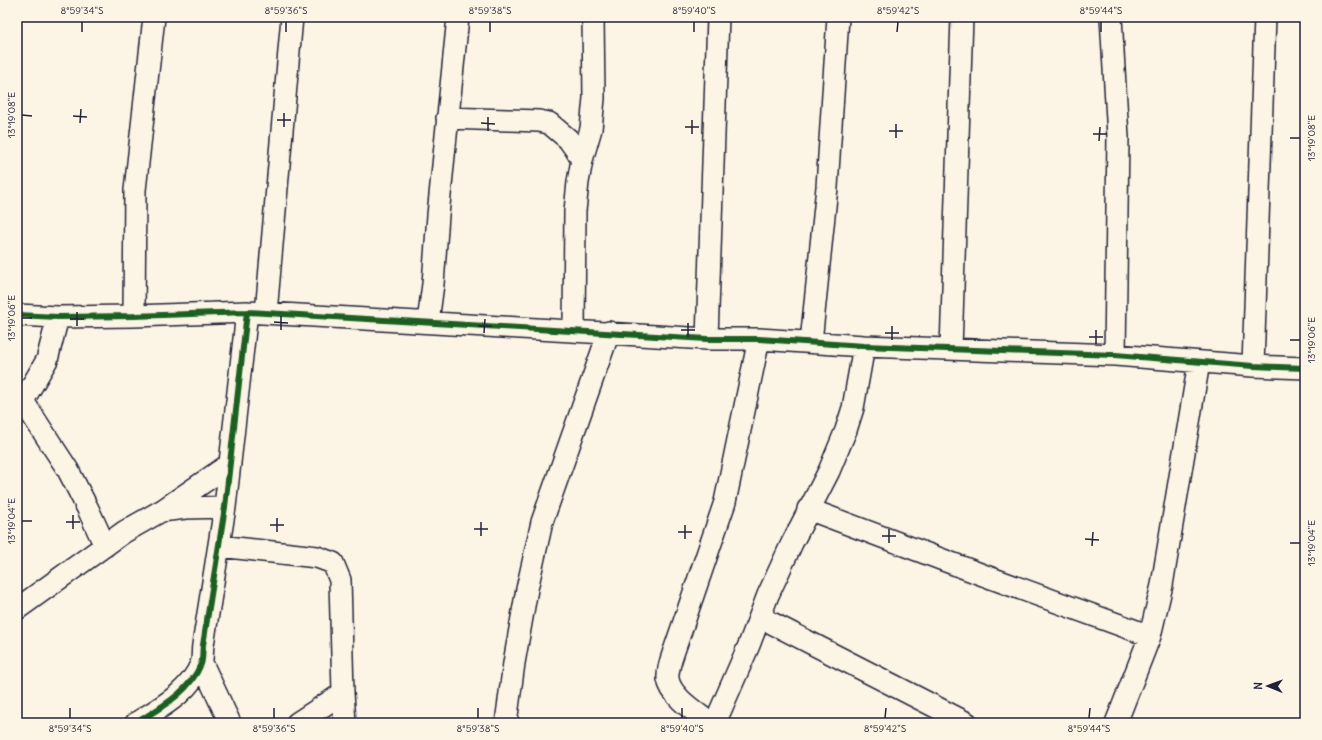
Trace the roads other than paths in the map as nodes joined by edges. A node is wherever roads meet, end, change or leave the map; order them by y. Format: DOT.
graph roads {
  1 [pos="154,17"];
  2 [pos="292,17"];
  3 [pos="458,17"];
  4 [pos="593,17"];
  5 [pos="718,17"];
  6 [pos="838,17"];
  7 [pos="962,17"];
  8 [pos="1111,17"];
  9 [pos="1265,17"];
  10 [pos="448,118"];
  11 [pos="582,160"];
  12 [pos="257,312"];
  13 [pos="17,315"];
  14 [pos="134,316"];
  15 [pos="58,317"];
  16 [pos="428,322"];
  17 [pos="574,330"];
  18 [pos="608,332"];
  19 [pos="708,338"];
  20 [pos="759,339"];
  21 [pos="811,342"];
  22 [pos="864,346"];
  23 [pos="951,349"];
  24 [pos="1114,355"];
  25 [pos="1199,362"];
  26 [pos="1253,366"];
  27 [pos="1305,368"];
  28 [pos="20,404"];
  29 [pos="230,464"];
  30 [pos="225,507"];
  31 [pos="808,509"];
  32 [pos="161,511"];
  33 [pos="105,546"];
  34 [pos="219,546"];
  35 [pos="17,609"];
  36 [pos="760,617"];
  37 [pos="1150,636"];
  38 [pos="202,663"];
  39 [pos="343,693"];
  40 [pos="136,723"];
  41 [pos="230,723"];
  42 [pos="297,723"];
  43 [pos="345,723"];
  44 [pos="506,723"];
  45 [pos="710,723"];
  46 [pos="715,723"];
  47 [pos="967,723"];
  48 [pos="1116,723"];
  1 -- 14 [label="street"];
  2 -- 12 [label="street"];
  3 -- 10 [label="street"];
  4 -- 11 [label="street"];
  5 -- 19 [label="street"];
  6 -- 21 [label="street"];
  7 -- 23 [label="street"];
  8 -- 24 [label="street"];
  9 -- 26 [label="street"];
  10 -- 11 [label="street"];
  10 -- 16 [label="street"];
  11 -- 17 [label="street"];
  12 -- 14 [label="street"];
  12 -- 16 [label="street"];
  12 -- 29 [label="street"];
  13 -- 15 [label="street"];
  14 -- 15 [label="street"];
  15 -- 28 [label="street"];
  16 -- 17 [label="street"];
  17 -- 18 [label="street"];
  18 -- 19 [label="street"];
  18 -- 44 [label="street"];
  19 -- 20 [label="street"];
  20 -- 21 [label="street"];
  20 -- 45 [label="street"];
  21 -- 22 [label="street"];
  22 -- 23 [label="street"];
  22 -- 31 [label="street"];
  23 -- 24 [label="street"];
  24 -- 25 [label="street"];
  25 -- 26 [label="street"];
  25 -- 37 [label="street"];
  26 -- 27 [label="street"];
  28 -- 33 [label="street"];
  29 -- 30 [label="street"];
  29 -- 32 [label="street"];
  30 -- 32 [label="street"];
  30 -- 34 [label="street"];
  31 -- 36 [label="street"];
  31 -- 37 [label="street"];
  32 -- 33 [label="street"];
  33 -- 35 [label="street"];
  34 -- 38 [label="street"];
  34 -- 39 [label="street"];
  36 -- 46 [label="street"];
  36 -- 47 [label="street"];
  37 -- 48 [label="street"];
  38 -- 40 [label="street"];
  38 -- 41 [label="street"];
  39 -- 42 [label="street"];
  39 -- 43 [label="street"];
}
